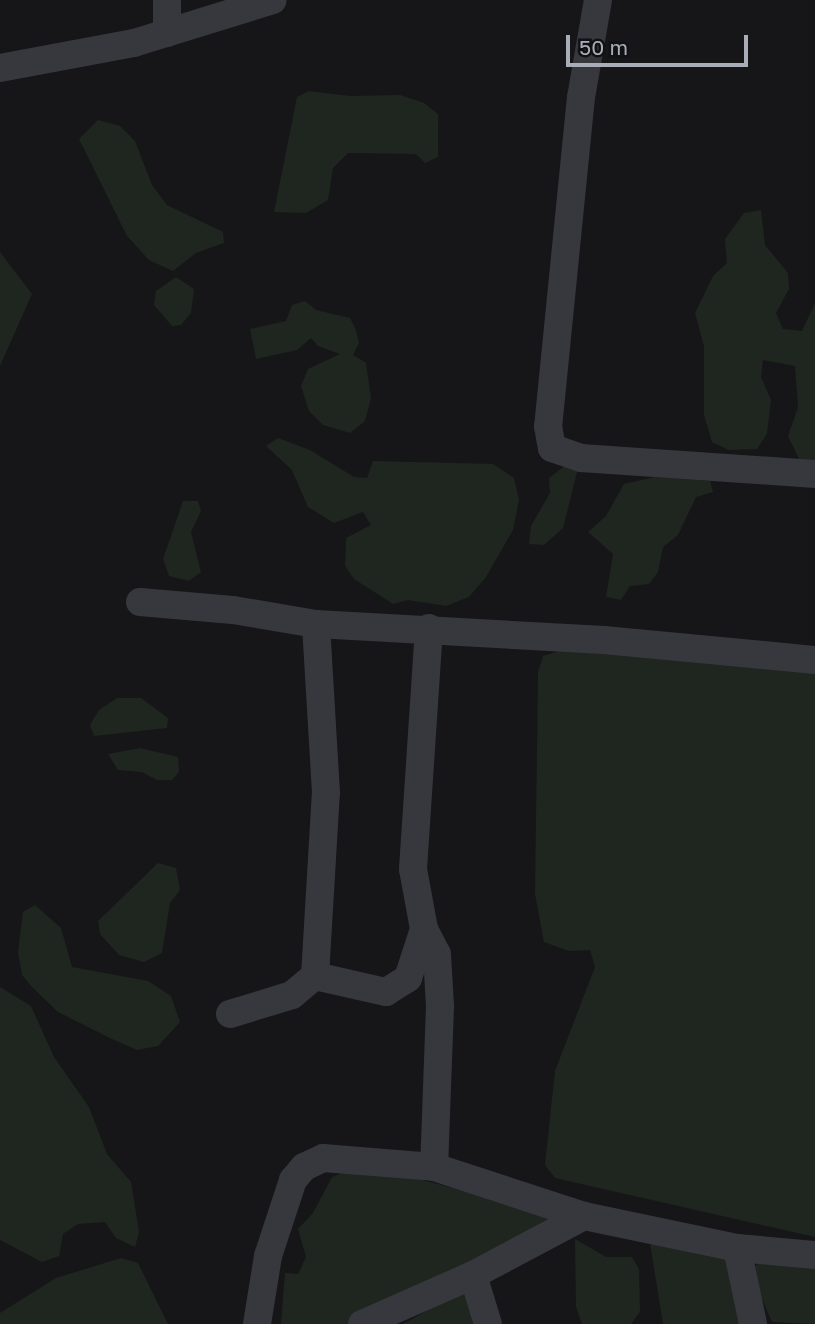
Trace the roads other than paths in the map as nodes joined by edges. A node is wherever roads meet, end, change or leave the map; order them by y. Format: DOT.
graph roads {
  1 [pos="167,0"];
  2 [pos="273,0"];
  3 [pos="598,0"];
  4 [pos="167,33"];
  5 [pos="0,68"];
  6 [pos="815,474"];
  7 [pos="140,602"];
  8 [pos="316,624"];
  9 [pos="429,628"];
  10 [pos="815,660"];
  11 [pos="424,929"];
  12 [pos="315,976"];
  13 [pos="230,1013"];
  14 [pos="434,1167"];
  15 [pos="584,1216"];
  16 [pos="737,1248"];
  17 [pos="815,1255"];
  18 [pos="473,1275"];
  19 [pos="257,1324"];
  20 [pos="362,1324"];
  21 [pos="488,1324"];
  22 [pos="753,1324"];
  1 -- 4 [label="street"];
  2 -- 4 [label="street"];
  3 -- 6 [label="street"];
  4 -- 5 [label="street"];
  7 -- 8 [label="street"];
  8 -- 9 [label="street"];
  8 -- 12 [label="street"];
  9 -- 10 [label="street"];
  9 -- 11 [label="street"];
  11 -- 12 [label="street"];
  11 -- 14 [label="street"];
  12 -- 13 [label="street"];
  14 -- 15 [label="street"];
  14 -- 19 [label="street"];
  15 -- 16 [label="street"];
  15 -- 18 [label="street"];
  16 -- 17 [label="street"];
  16 -- 22 [label="street"];
  18 -- 20 [label="street"];
  18 -- 21 [label="street"];
}
